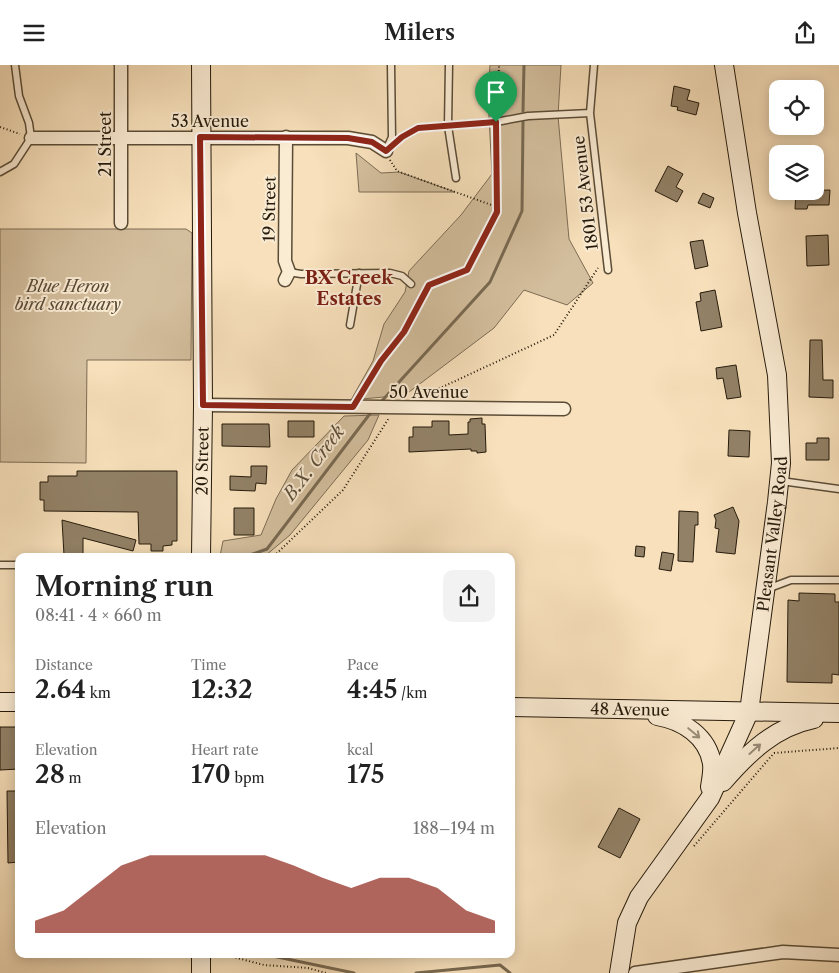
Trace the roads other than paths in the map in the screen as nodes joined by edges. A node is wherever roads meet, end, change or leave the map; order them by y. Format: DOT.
graph roads {
  1 [pos="16,65"];
  2 [pos="121,65"];
  3 [pos="200,65"];
  4 [pos="391,65"];
  5 [pos="449,65"];
  6 [pos="594,65"];
  7 [pos="724,65"];
  8 [pos="590,113"];
  9 [pos="448,127"];
  10 [pos="200,137"];
  11 [pos="286,137"];
  12 [pos="31,138"];
  13 [pos="121,138"];
  14 [pos="386,151"];
  15 [pos="0,172"];
  16 [pos="456,178"];
  17 [pos="121,223"];
  18 [pos="608,270"];
  19 [pos="359,273"];
  20 [pos="287,276"];
  21 [pos="411,284"];
  22 [pos="350,325"];
  23 [pos="203,405"];
  24 [pos="564,409"];
  25 [pos="779,481"];
  26 [pos="839,489"];
  27 [pos="201,553"];
  28 [pos="0,565"];
  29 [pos="15,565"];
  30 [pos="839,580"];
  31 [pos="766,589"];
  32 [pos="0,702"];
  33 [pos="15,702"];
  34 [pos="515,707"];
  35 [pos="616,710"];
  36 [pos="749,712"];
  37 [pos="839,713"];
  38 [pos="710,798"];
  39 [pos="839,955"];
  40 [pos="201,958"];
  41 [pos="201,973"];
  42 [pos="619,973"];
  43 [pos="635,973"];
  1 -- 12 [label="lane"];
  2 -- 13 [label="street, 21 Street"];
  3 -- 10 [label="street, 20 Street"];
  4 -- 14 [label="lane"];
  5 -- 9 [label="lane"];
  6 -- 8 [label="lane, 1801 53 Avenue"];
  7 -- 25 [label="street, Pleasant Valley Road"];
  8 -- 9 [label="lane, 1801 53 Avenue"];
  8 -- 18 [label="lane, 1801 53 Avenue"];
  9 -- 14 [label="lane, 1801 53 Avenue"];
  9 -- 16 [label="lane"];
  10 -- 11 [label="street, 53 Avenue"];
  10 -- 13 [label="street, 53 Avenue"];
  10 -- 23 [label="street, 20 Street"];
  11 -- 14 [label="street, 53 Avenue"];
  11 -- 20 [label="street, 19 Street"];
  12 -- 13 [label="street, 53 Avenue"];
  12 -- 15 [label="lane"];
  13 -- 17 [label="street, 21 Street"];
  19 -- 20 [label="lane"];
  19 -- 21 [label="lane"];
  19 -- 22 [label="lane"];
  23 -- 24 [label="street, 50 Avenue"];
  23 -- 27 [label="street, 20 Street"];
  25 -- 26 [label="lane"];
  25 -- 31 [label="street, Pleasant Valley Road"];
  28 -- 29 [label="lane"];
  30 -- 31 [label="lane"];
  31 -- 36 [label="street, Pleasant Valley Road"];
  32 -- 33 [label="street"];
  34 -- 35 [label="street, 48 Avenue"];
  35 -- 36 [label="street, 48 Avenue"];
  35 -- 38 [label="street, one-way"];
  36 -- 37 [label="street, 48 Avenue"];
  36 -- 38 [label="street, Pleasant Valley Road"];
  38 -- 37 [label="street, one-way"];
  38 -- 42 [label="street, Pleasant Valley Road"];
  39 -- 43 [label="street"];
  40 -- 41 [label="street"];
}
